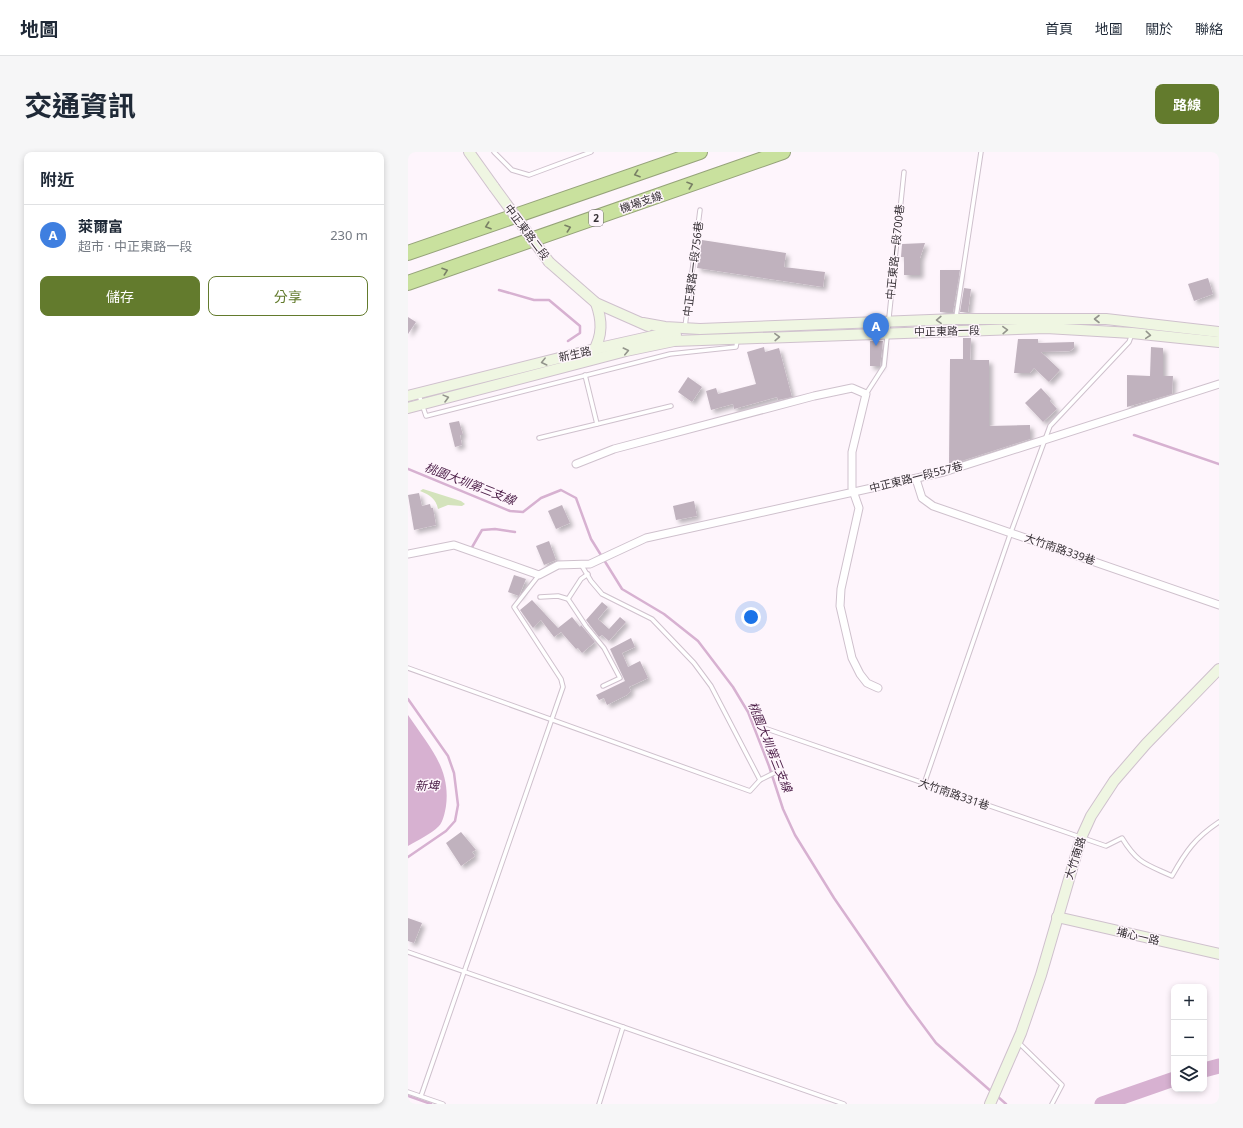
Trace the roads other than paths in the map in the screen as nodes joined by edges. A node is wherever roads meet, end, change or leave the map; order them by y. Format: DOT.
graph roads {
  1 [pos="469,152"];
  2 [pos="494,152"];
  3 [pos="591,152"];
  4 [pos="700,152"];
  5 [pos="783,152"];
  6 [pos="981,152"];
  7 [pos="904,172"];
  8 [pos="700,210"];
  9 [pos="408,253"];
  10 [pos="408,283"];
  11 [pos="596,303"];
  12 [pos="956,319"];
  13 [pos="888,322"];
  14 [pos="643,324"];
  15 [pos="685,328"];
  16 [pos="1219,332"];
  17 [pos="738,333"];
  18 [pos="887,333"];
  19 [pos="1132,333"];
  20 [pos="662,334"];
  21 [pos="674,341"];
  22 [pos="1219,342"];
  23 [pos="596,348"];
  24 [pos="589,361"];
  25 [pos="585,375"];
  26 [pos="1219,384"];
  27 [pos="418,394"];
  28 [pos="866,394"];
  29 [pos="408,396"];
  30 [pos="421,405"];
  31 [pos="671,406"];
  32 [pos="408,408"];
  33 [pos="597,424"];
  34 [pos="539,438"];
  35 [pos="1043,442"];
  36 [pos="576,464"];
  37 [pos="916,479"];
  38 [pos="854,492"];
  39 [pos="1011,532"];
  40 [pos="408,554"];
  41 [pos="582,566"];
  42 [pos="588,574"];
  43 [pos="539,575"];
  44 [pos="540,597"];
  45 [pos="568,599"];
  46 [pos="1219,605"];
  47 [pos="408,668"];
  48 [pos="1219,669"];
  49 [pos="603,686"];
  50 [pos="878,688"];
  51 [pos="552,721"];
  52 [pos="760,780"];
  53 [pos="924,784"];
  54 [pos="1219,822"];
  55 [pos="1081,838"];
  56 [pos="1057,917"];
  57 [pos="408,952"];
  58 [pos="1219,954"];
  59 [pos="463,972"];
  60 [pos="623,1027"];
  61 [pos="1017,1042"];
  62 [pos="408,1092"];
  63 [pos="421,1096"];
  64 [pos="443,1104"];
  65 [pos="599,1104"];
  66 [pos="844,1104"];
  67 [pos="991,1104"];
  68 [pos="1052,1104"];
  1 -- 11 [label="main road, 中正東路二段, bridge"];
  2 -- 3 [label="lane"];
  4 -- 9 [label="highway, one-way"];
  10 -- 5 [label="highway, 機場支線 / 2, one-way"];
  6 -- 12 [label="lane"];
  7 -- 13 [label="lane, 中正東路一段700巷"];
  8 -- 15 [label="lane, 中正東路一段756巷"];
  11 -- 14 [label="main road, 中正東路一段"];
  11 -- 23 [label="main road"];
  12 -- 13 [label="main road, 中正東路一段, one-way"];
  16 -- 12 [label="main road, 中正東路一段, one-way"];
  13 -- 17 [label="main road, 中正東路一段"];
  13 -- 18 [label="lane, 中正東路一段700巷"];
  14 -- 15 [label="main road, 中正東路一段"];
  14 -- 20 [label="main road, 中正東路一段"];
  15 -- 17 [label="main road, 中正東路一段"];
  17 -- 18 [label="main road, 中正東路一段, one-way"];
  17 -- 20 [label="main road, 中正東路一段"];
  17 -- 21 [label="main road, 中正東路一段"];
  17 -- 25 [label="lane"];
  18 -- 19 [label="main road, 中正東路一段, one-way"];
  18 -- 28 [label="lane, 中正東路一段700巷"];
  19 -- 22 [label="main road, 中正東路一段, one-way"];
  19 -- 35 [label="lane"];
  20 -- 21 [label="main road, 中正東路一段"];
  20 -- 23 [label="main road, 中正東路一段"];
  24 -- 21 [label="main road, 中正東路一段, one-way"];
  23 -- 24 [label="main road, 新生路"];
  23 -- 27 [label="main road, 新生路, one-way"];
  30 -- 24 [label="main road, 新生路, one-way"];
  25 -- 30 [label="lane"];
  25 -- 33 [label="lane"];
  26 -- 35 [label="street, 中正東路一段557巷"];
  27 -- 29 [label="main road, 新生路"];
  27 -- 30 [label="lane"];
  28 -- 36 [label="street"];
  28 -- 38 [label="street"];
  30 -- 32 [label="main road, 新生路"];
  31 -- 33 [label="lane"];
  33 -- 34 [label="lane"];
  35 -- 37 [label="street, 中正東路一段557巷"];
  35 -- 39 [label="lane"];
  37 -- 38 [label="street, 中正東路一段557巷"];
  37 -- 39 [label="street, 大竹南路339巷"];
  38 -- 41 [label="street, 中正東路一段557巷"];
  38 -- 50 [label="street"];
  39 -- 46 [label="street, 大竹南路339巷"];
  39 -- 53 [label="lane"];
  40 -- 43 [label="street"];
  41 -- 42 [label="lane"];
  41 -- 43 [label="street, 中正東路一段557巷"];
  42 -- 45 [label="lane"];
  42 -- 52 [label="lane"];
  43 -- 51 [label="lane"];
  44 -- 45 [label="lane"];
  45 -- 49 [label="lane"];
  47 -- 51 [label="lane"];
  48 -- 55 [label="main road, 大竹南路"];
  51 -- 52 [label="lane"];
  51 -- 59 [label="lane"];
  52 -- 53 [label="lane, 大竹南路331巷"];
  53 -- 55 [label="lane, 大竹南路331巷"];
  54 -- 55 [label="lane, 大竹南路331巷"];
  55 -- 56 [label="main road, 大竹南路"];
  56 -- 58 [label="main road, 埔心一路"];
  56 -- 61 [label="main road, 大竹南路"];
  57 -- 59 [label="lane"];
  59 -- 60 [label="lane"];
  59 -- 63 [label="lane"];
  60 -- 65 [label="lane"];
  60 -- 66 [label="lane"];
  61 -- 67 [label="main road, 大竹南路"];
  61 -- 68 [label="lane"];
  62 -- 63 [label="lane"];
  63 -- 64 [label="lane"];
}
